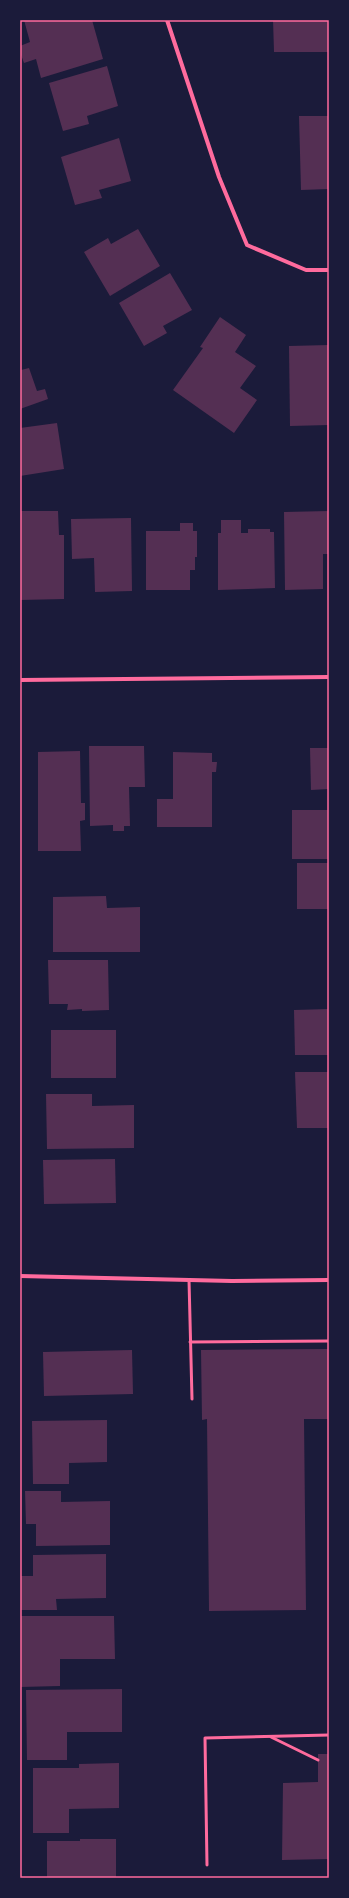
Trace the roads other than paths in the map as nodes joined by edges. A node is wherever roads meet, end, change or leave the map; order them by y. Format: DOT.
graph roads {
  1 [pos="167,20"];
  2 [pos="329,270"];
  3 [pos="329,677"];
  4 [pos="20,680"];
  5 [pos="20,1276"];
  6 [pos="189,1280"];
  7 [pos="329,1280"];
  8 [pos="329,1341"];
  9 [pos="190,1342"];
  10 [pos="192,1399"];
  11 [pos="329,1735"];
  12 [pos="269,1737"];
  13 [pos="318,1760"];
  14 [pos="207,1864"];
  1 -- 2 [label="street"];
  3 -- 4 [label="street"];
  5 -- 6 [label="street"];
  6 -- 7 [label="street"];
  6 -- 9 [label="lane"];
  8 -- 9 [label="lane"];
  9 -- 10 [label="lane"];
  11 -- 12 [label="lane"];
  12 -- 13 [label="lane"];
  12 -- 14 [label="lane"];
}
